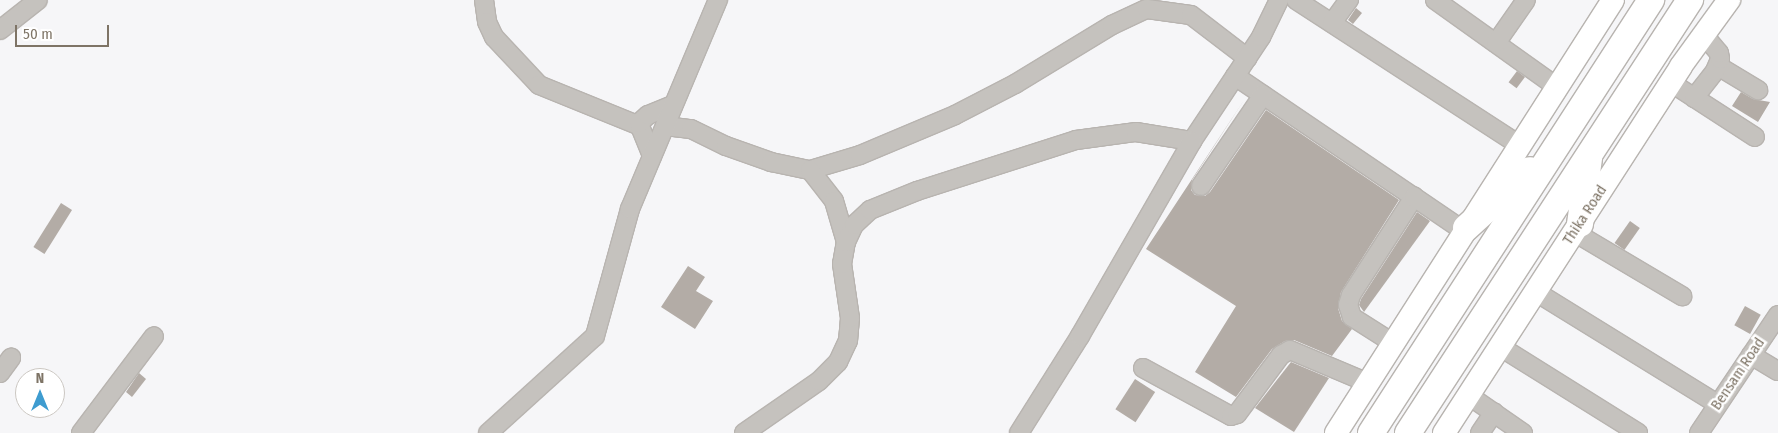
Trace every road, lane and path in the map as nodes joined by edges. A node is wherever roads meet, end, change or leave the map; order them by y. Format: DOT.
graph roads {
  1 [pos="38,0"];
  2 [pos="484,0"];
  3 [pos="718,0"];
  4 [pos="1279,0"];
  5 [pos="1296,0"];
  6 [pos="1349,0"];
  7 [pos="1435,0"];
  8 [pos="1526,0"];
  9 [pos="1613,0"];
  10 [pos="1651,0"];
  11 [pos="1690,0"];
  12 [pos="1729,0"];
  13 [pos="1164,6"];
  14 [pos="1189,8"];
  15 [pos="1332,23"];
  16 [pos="0,30"];
  17 [pos="1703,34"];
  18 [pos="1496,43"];
  19 [pos="1247,58"];
  20 [pos="1718,66"];
  21 [pos="1235,76"];
  22 [pos="1670,82"];
  23 [pos="1557,87"];
  24 [pos="1758,90"];
  25 [pos="1263,95"];
  26 [pos="1694,98"];
  27 [pos="673,105"];
  28 [pos="640,126"];
  29 [pos="665,126"];
  30 [pos="1755,137"];
  31 [pos="1192,141"];
  32 [pos="1519,145"];
  33 [pos="1554,149"];
  34 [pos="1590,150"];
  35 [pos="652,156"];
  36 [pos="810,170"];
  37 [pos="1201,186"];
  38 [pos="1414,197"];
  39 [pos="1577,228"];
  40 [pos="1465,230"];
  41 [pos="846,242"];
  42 [pos="1536,292"];
  43 [pos="1682,296"];
  44 [pos="1778,315"];
  45 [pos="154,336"];
  46 [pos="1393,343"];
  47 [pos="1499,346"];
  48 [pos="1751,354"];
  49 [pos="11,358"];
  50 [pos="1143,368"];
  51 [pos="1778,371"];
  52 [pos="0,373"];
  53 [pos="1368,383"];
  54 [pos="1468,395"];
  55 [pos="1717,404"];
  56 [pos="1494,412"];
  57 [pos="81,433"];
  58 [pos="488,433"];
  59 [pos="744,433"];
  60 [pos="1019,433"];
  61 [pos="1336,433"];
  62 [pos="1371,433"];
  63 [pos="1408,433"];
  64 [pos="1444,433"];
  65 [pos="1480,433"];
  66 [pos="1523,433"];
  67 [pos="1638,433"];
  68 [pos="1699,433"];
  1 -- 16 [label="street"];
  2 -- 28 [label="street"];
  3 -- 27 [label="street"];
  4 -- 19 [label="street"];
  5 -- 15 [label="street"];
  6 -- 15 [label="street"];
  7 -- 18 [label="street"];
  8 -- 18 [label="street"];
  9 -- 23 [label="main road"];
  10 -- 33 [label="highway"];
  11 -- 34 [label="highway, Thika Road"];
  12 -- 17 [label="main road, Thika Road"];
  13 -- 14 [label="street"];
  13 -- 36 [label="street"];
  14 -- 19 [label="street"];
  15 -- 32 [label="street"];
  17 -- 20 [label="street"];
  17 -- 22 [label="main road, Thika Road"];
  18 -- 23 [label="street"];
  19 -- 21 [label="street"];
  20 -- 24 [label="street"];
  20 -- 26 [label="street"];
  21 -- 25 [label="street"];
  21 -- 31 [label="street"];
  22 -- 26 [label="street"];
  22 -- 39 [label="main road, Thika Road"];
  23 -- 32 [label="main road"];
  25 -- 37 [label="street"];
  25 -- 38 [label="street"];
  26 -- 30 [label="street"];
  27 -- 28 [label="street"];
  27 -- 29 [label="street"];
  28 -- 35 [label="street"];
  29 -- 35 [label="street"];
  29 -- 36 [label="street"];
  31 -- 41 [label="street"];
  31 -- 60 [label="street"];
  32 -- 40 [label="main road"];
  33 -- 40 [label="highway"];
  33 -- 62 [label="highway"];
  34 -- 39 [label="highway"];
  34 -- 63 [label="highway, Thika Road"];
  35 -- 58 [label="street"];
  36 -- 41 [label="street"];
  38 -- 40 [label="street"];
  38 -- 46 [label="street"];
  39 -- 42 [label="main road, Thika Road"];
  39 -- 43 [label="street"];
  40 -- 46 [label="main road"];
  41 -- 59 [label="street"];
  42 -- 47 [label="main road, Thika Road"];
  42 -- 55 [label="street"];
  44 -- 48 [label="street, Bensam Road"];
  45 -- 57 [label="street"];
  46 -- 53 [label="main road"];
  47 -- 54 [label="main road, Thika Road"];
  47 -- 67 [label="street"];
  48 -- 51 [label="street"];
  48 -- 55 [label="street, Bensam Road"];
  49 -- 52 [label="street"];
  50 -- 53 [label="street"];
  53 -- 61 [label="main road"];
  54 -- 56 [label="street"];
  54 -- 64 [label="main road, Thika Road"];
  55 -- 68 [label="street, Bensam Road"];
  56 -- 65 [label="street"];
  56 -- 66 [label="street"];
}
